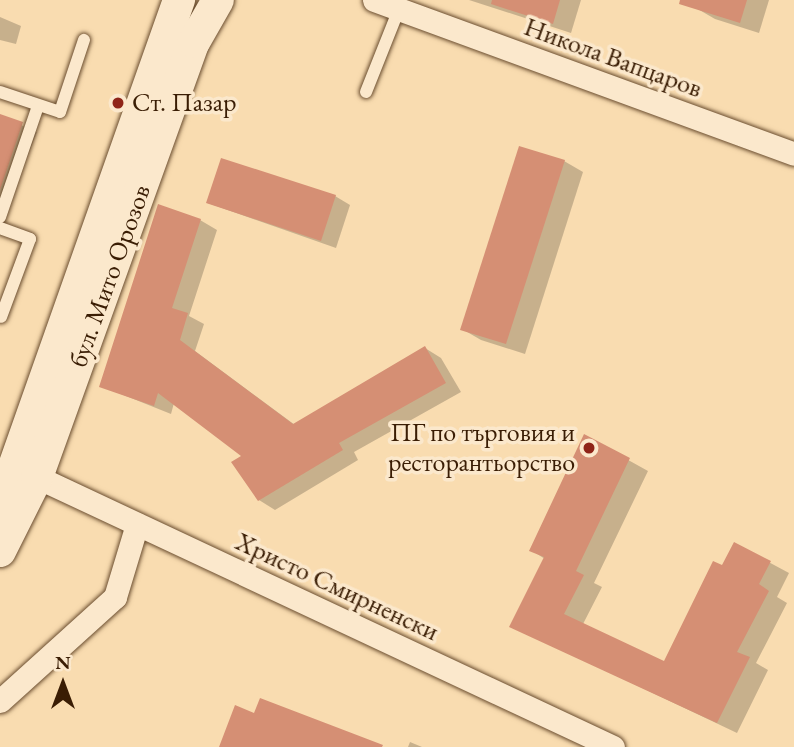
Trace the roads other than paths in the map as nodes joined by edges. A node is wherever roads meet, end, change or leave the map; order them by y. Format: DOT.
graph roads {
  1 [pos="180,0"];
  2 [pos="218,0"];
  3 [pos="374,0"];
  4 [pos="399,9"];
  5 [pos="84,40"];
  6 [pos="0,92"];
  7 [pos="366,92"];
  8 [pos="38,106"];
  9 [pos="794,154"];
  10 [pos="0,217"];
  11 [pos="0,228"];
  12 [pos="1,317"];
  13 [pos="37,477"];
  14 [pos="0,506"];
  15 [pos="137,524"];
  16 [pos="0,551"];
  17 [pos="0,701"];
  18 [pos="614,747"];
  1 -- 14 [label="main road, бул. Мито Орозов"];
  2 -- 13 [label="main road, бул. Мито Орозов"];
  3 -- 4 [label="street, Никола Вапцаров"];
  4 -- 7 [label="lane"];
  4 -- 9 [label="street, Никола Вапцаров"];
  5 -- 8 [label="lane"];
  6 -- 8 [label="lane"];
  8 -- 10 [label="lane"];
  11 -- 12 [label="lane"];
  13 -- 15 [label="street, Христо Смирненски"];
  13 -- 16 [label="main road, бул. Мито Орозов"];
  15 -- 17 [label="street"];
  15 -- 18 [label="street, Христо Смирненски"];
}
